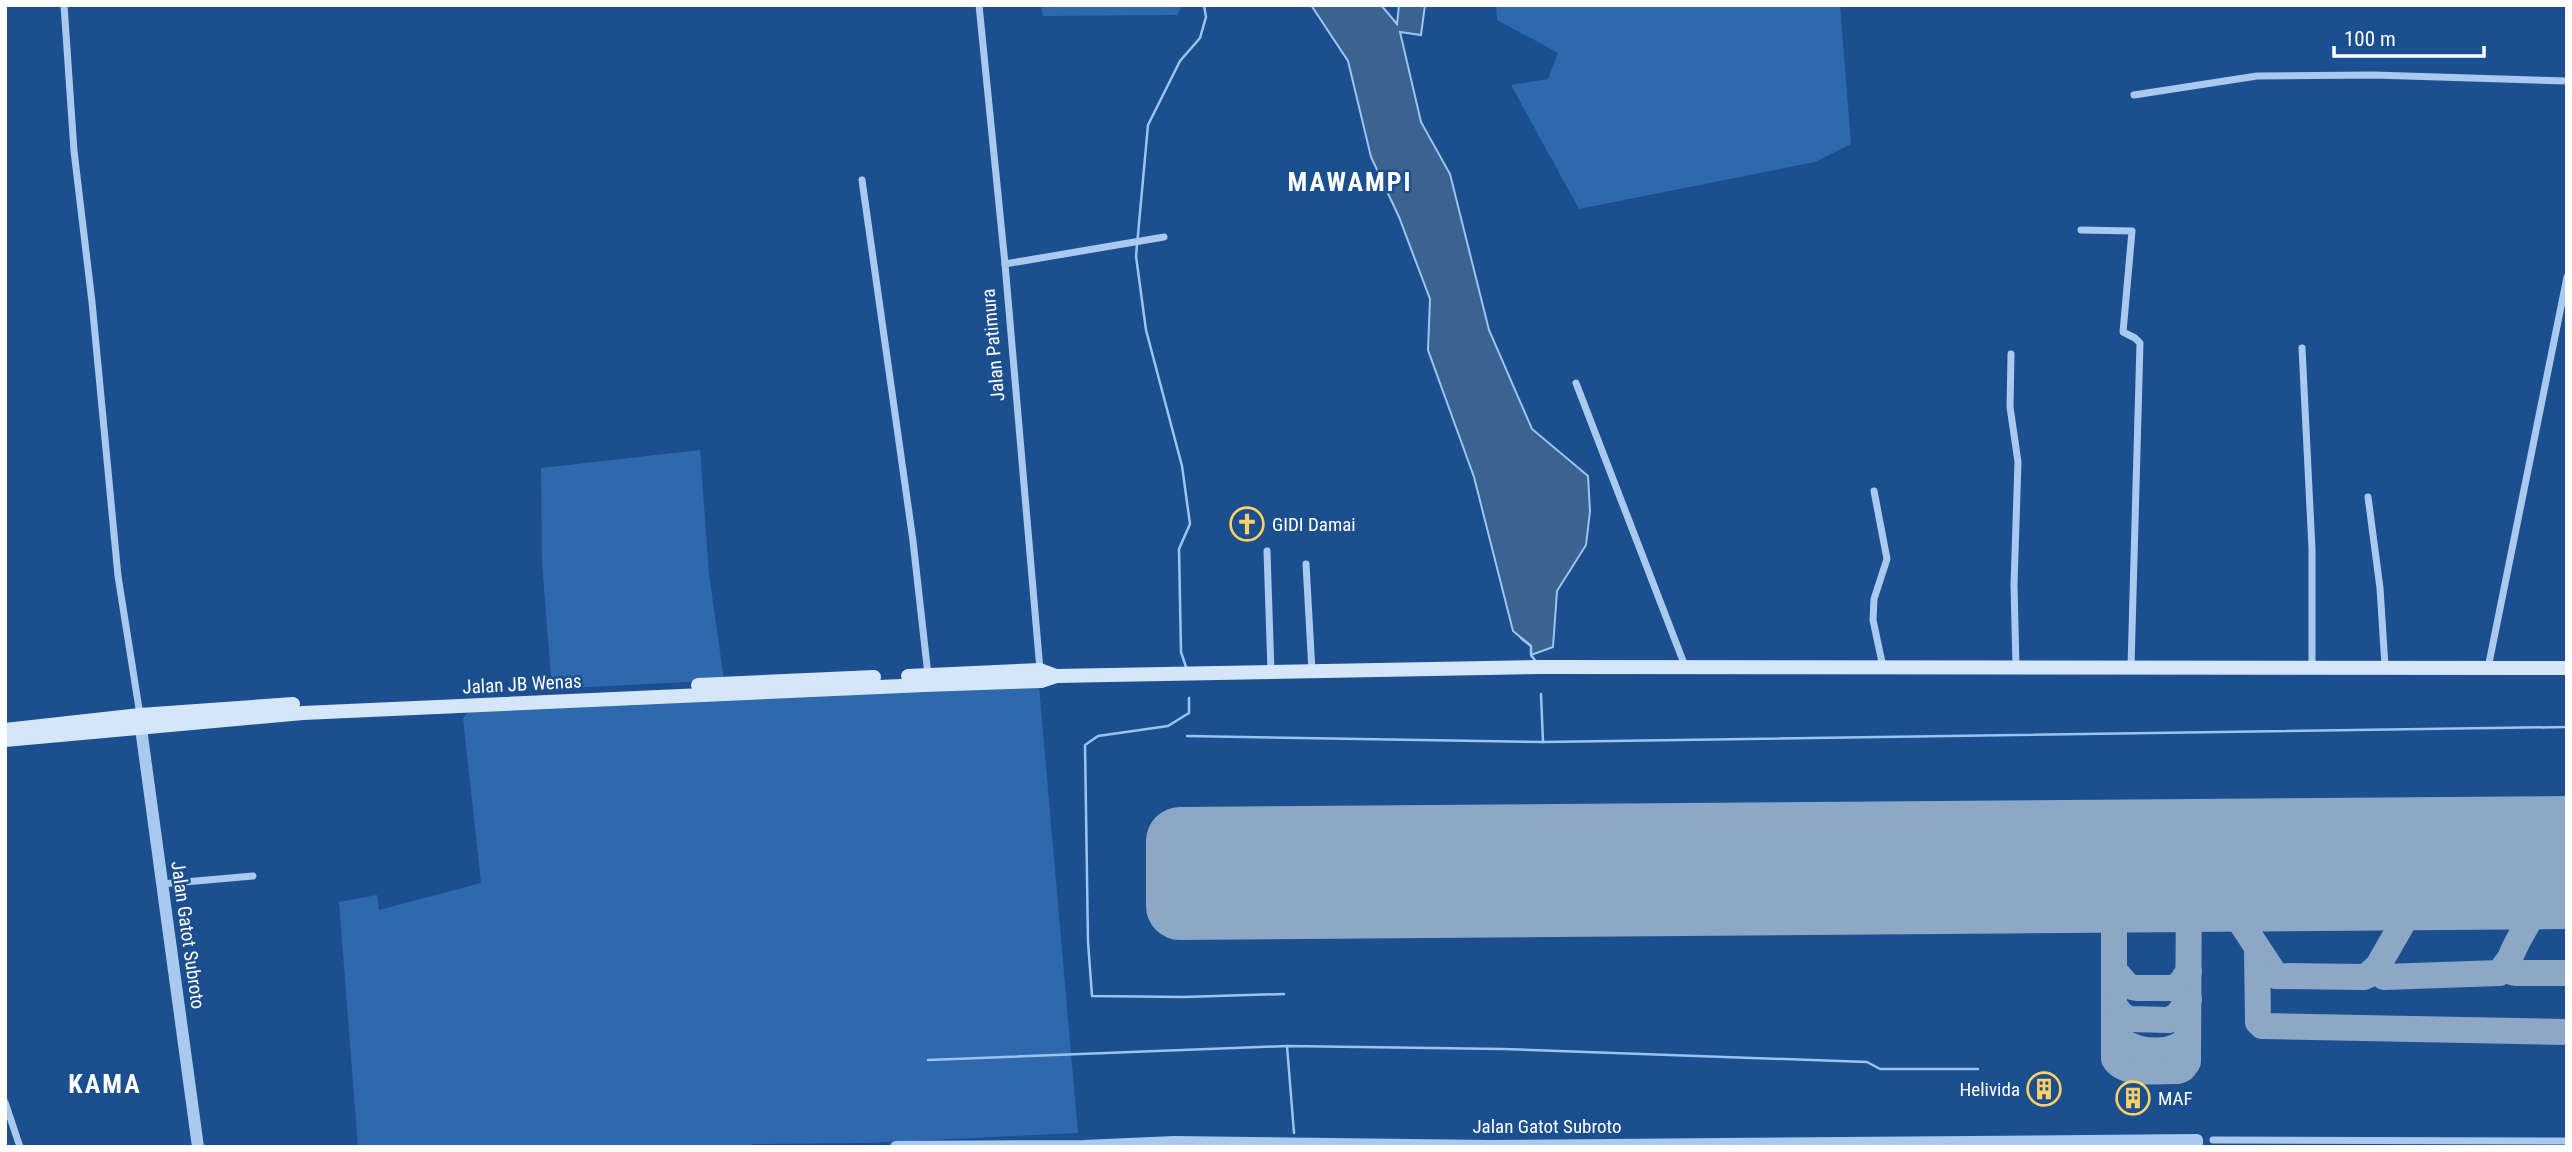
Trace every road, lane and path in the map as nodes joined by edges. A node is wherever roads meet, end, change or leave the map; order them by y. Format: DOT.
graph roads {
  1 [pos="64,5"];
  2 [pos="979,5"];
  3 [pos="2567,81"];
  4 [pos="2134,94"];
  5 [pos="862,180"];
  6 [pos="2081,230"];
  7 [pos="1164,237"];
  8 [pos="1005,264"];
  9 [pos="2567,277"];
  10 [pos="2302,348"];
  11 [pos="2011,354"];
  12 [pos="1576,383"];
  13 [pos="1874,491"];
  14 [pos="2368,497"];
  15 [pos="1267,551"];
  16 [pos="1306,564"];
  17 [pos="2312,666"];
  18 [pos="2385,666"];
  19 [pos="1685,667"];
  20 [pos="1883,667"];
  21 [pos="2016,667"];
  22 [pos="2131,667"];
  23 [pos="2488,668"];
  24 [pos="2567,668"];
  25 [pos="1312,671"];
  26 [pos="1271,673"];
  27 [pos="928,675"];
  28 [pos="1041,676"];
  29 [pos="715,690"];
  30 [pos="140,721"];
  31 [pos="5,730"];
  32 [pos="5,740"];
  33 [pos="253,876"];
  34 [pos="161,884"];
  35 [pos="5,1102"];
  36 [pos="2213,1140"];
  37 [pos="2567,1141"];
  38 [pos="2197,1143"];
  39 [pos="1863,1144"];
  40 [pos="2427,1144"];
  41 [pos="2438,1144"];
  42 [pos="2050,1145"];
  43 [pos="1084,1146"];
  44 [pos="1490,1146"];
  45 [pos="1763,1146"];
  46 [pos="20,1147"];
  47 [pos="198,1147"];
  48 [pos="896,1147"];
  1 -- 30 [label="street"];
  2 -- 8 [label="street, Jalan Patimura"];
  3 -- 4 [label="street"];
  5 -- 27 [label="street"];
  6 -- 22 [label="street"];
  7 -- 8 [label="street"];
  8 -- 28 [label="street, Jalan Patimura"];
  9 -- 23 [label="street"];
  10 -- 17 [label="street"];
  11 -- 21 [label="street"];
  12 -- 19 [label="street"];
  13 -- 20 [label="street"];
  14 -- 18 [label="street"];
  15 -- 26 [label="street"];
  16 -- 25 [label="street"];
  17 -- 18 [label="main road"];
  17 -- 22 [label="main road"];
  18 -- 23 [label="main road"];
  19 -- 20 [label="main road"];
  19 -- 25 [label="main road"];
  20 -- 21 [label="main road"];
  21 -- 22 [label="main road"];
  23 -- 24 [label="main road"];
  25 -- 26 [label="main road"];
  26 -- 28 [label="main road"];
  27 -- 28 [label="main road, Jalan JB Wenas"];
  27 -- 29 [label="main road, Jalan JB Wenas"];
  28 -- 29 [label="main road, Jalan JB Wenas"];
  29 -- 30 [label="main road, Jalan JB Wenas"];
  30 -- 31 [label="main road, Jalan JB Wenas"];
  30 -- 32 [label="main road, Jalan JB Wenas"];
  30 -- 34 [label="street, Jalan Gatot Subroto"];
  33 -- 34 [label="street"];
  34 -- 47 [label="street, Jalan Gatot Subroto"];
  35 -- 46 [label="street"];
  36 -- 40 [label="street"];
  37 -- 41 [label="street"];
  38 -- 42 [label="street, Jalan Gatot Subroto"];
  39 -- 42 [label="street, Jalan Gatot Subroto"];
  39 -- 45 [label="street, Jalan Gatot Subroto"];
  40 -- 41 [label="street"];
  43 -- 44 [label="street, Jalan Gatot Subroto"];
  43 -- 48 [label="street, Jalan Gatot Subroto"];
  44 -- 45 [label="street, Jalan Gatot Subroto"];
}
